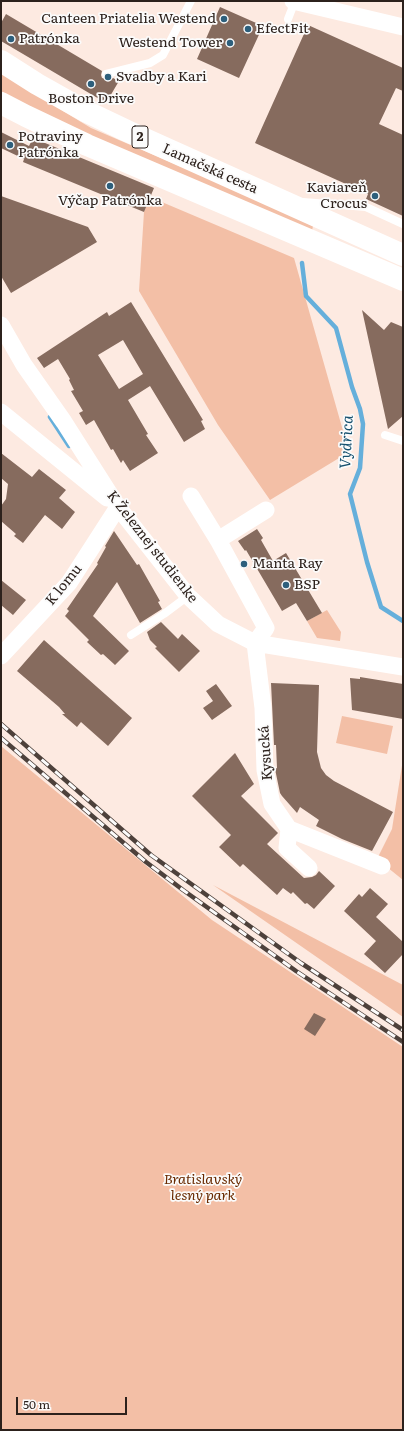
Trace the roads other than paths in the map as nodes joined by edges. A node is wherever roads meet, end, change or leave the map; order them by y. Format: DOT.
graph roads {
  1 [pos="191,1"];
  2 [pos="294,1"];
  3 [pos="288,19"];
  4 [pos="403,27"];
  5 [pos="1,61"];
  6 [pos="106,74"];
  7 [pos="1,103"];
  8 [pos="277,199"];
  9 [pos="403,224"];
  10 [pos="403,255"];
  11 [pos="403,280"];
  12 [pos="1,325"];
  13 [pos="1,412"];
  14 [pos="385,435"];
  15 [pos="403,441"];
  16 [pos="191,496"];
  17 [pos="118,507"];
  18 [pos="266,510"];
  19 [pos="218,540"];
  20 [pos="188,596"];
  21 [pos="131,635"];
  22 [pos="255,643"];
  23 [pos="1,656"];
  24 [pos="403,667"];
  25 [pos="289,829"];
  26 [pos="382,866"];
  27 [pos="309,868"];
  1 -- 6 [label="lane"];
  2 -- 3 [label="lane"];
  2 -- 4 [label="street"];
  5 -- 8 [label="main road, Lamačská cesta / 2"];
  7 -- 11 [label="main road, Lamačská cesta / 2"];
  8 -- 9 [label="lane"];
  8 -- 10 [label="main road, Lamačská cesta / 2"];
  12 -- 17 [label="street, K Železnej studienke"];
  13 -- 17 [label="street"];
  14 -- 15 [label="lane"];
  16 -- 19 [label="street"];
  17 -- 20 [label="street, K Železnej studienke"];
  17 -- 23 [label="street, K lomu"];
  18 -- 19 [label="street"];
  19 -- 22 [label="street"];
  20 -- 21 [label="lane"];
  20 -- 22 [label="street, K Železnej studienke"];
  22 -- 24 [label="street, K Železnej studienke"];
  22 -- 25 [label="street, Kysucká"];
  25 -- 26 [label="street"];
  25 -- 27 [label="street"];
}
